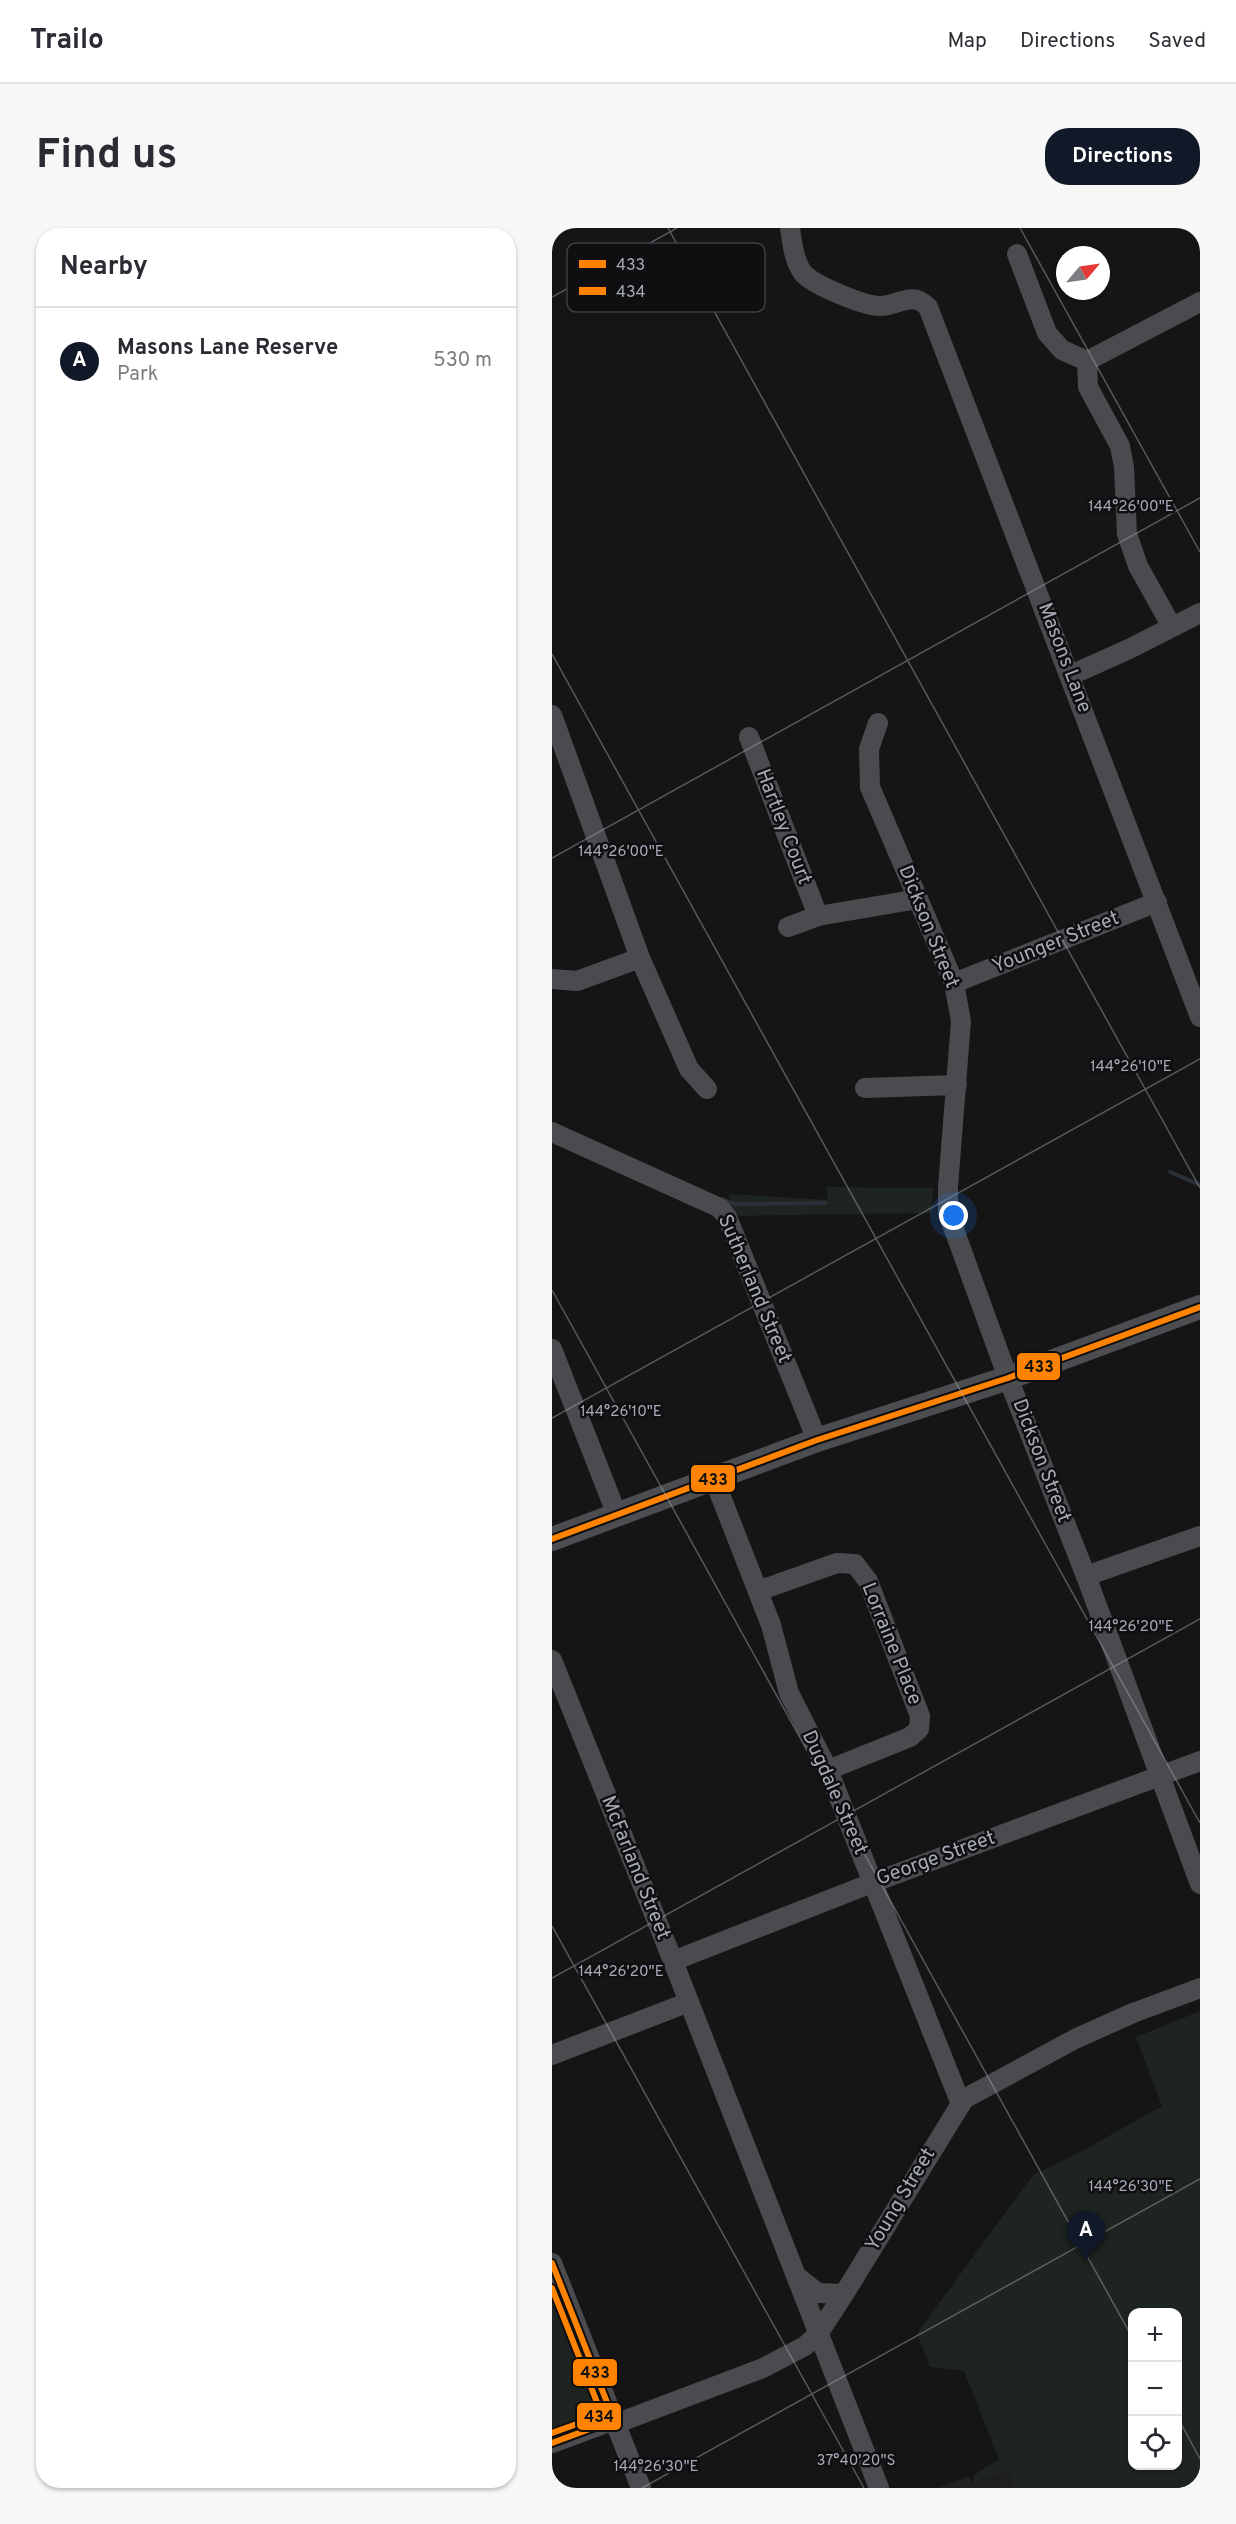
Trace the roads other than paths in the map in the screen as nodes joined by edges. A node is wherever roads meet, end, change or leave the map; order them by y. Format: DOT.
graph roads {
  1 [pos="790,228"];
  2 [pos="1017,254"];
  3 [pos="1200,302"];
  4 [pos="1087,361"];
  5 [pos="1200,613"];
  6 [pos="1172,627"];
  7 [pos="1071,675"];
  8 [pos="552,715"];
  9 [pos="878,723"];
  10 [pos="749,737"];
  11 [pos="918,899"];
  12 [pos="1157,902"];
  13 [pos="818,916"];
  14 [pos="788,927"];
  15 [pos="640,958"];
  16 [pos="552,979"];
  17 [pos="954,983"];
  18 [pos="1200,1017"];
  19 [pos="957,1085"];
  20 [pos="865,1088"];
  21 [pos="707,1089"];
  22 [pos="552,1132"];
  23 [pos="1200,1307"];
  24 [pos="552,1349"];
  25 [pos="1008,1378"];
  26 [pos="817,1440"];
  27 [pos="714,1479"];
  28 [pos="617,1515"];
  29 [pos="1200,1536"];
  30 [pos="552,1539"];
  31 [pos="1086,1576"];
  32 [pos="758,1591"];
  33 [pos="552,1660"];
  34 [pos="1200,1761"];
  35 [pos="828,1770"];
  36 [pos="1160,1775"];
  37 [pos="872,1883"];
  38 [pos="1200,1884"];
  39 [pos="673,1961"];
  40 [pos="1200,1988"];
  41 [pos="689,2002"];
  42 [pos="552,2055"];
  43 [pos="961,2104"];
  44 [pos="552,2263"];
  45 [pos="797,2276"];
  46 [pos="844,2294"];
  47 [pos="818,2334"];
  48 [pos="614,2422"];
  49 [pos="552,2443"];
  50 [pos="640,2488"];
  51 [pos="879,2488"];
  1 -- 7 [label="street, Masons Lane"];
  2 -- 4 [label="street"];
  3 -- 4 [label="street"];
  4 -- 6 [label="street"];
  5 -- 6 [label="street"];
  6 -- 7 [label="street"];
  7 -- 12 [label="street, Masons Lane"];
  8 -- 15 [label="street"];
  9 -- 11 [label="street, Dickson Street"];
  10 -- 13 [label="street, Hartley Court"];
  11 -- 13 [label="street"];
  11 -- 17 [label="street, Dickson Street"];
  12 -- 17 [label="street, Younger Street"];
  12 -- 18 [label="street, Masons Lane"];
  13 -- 14 [label="street"];
  15 -- 16 [label="street"];
  15 -- 21 [label="street"];
  17 -- 19 [label="street, Dickson Street"];
  19 -- 20 [label="street"];
  19 -- 25 [label="street, Dickson Street"];
  22 -- 26 [label="street, Sutherland Street"];
  23 -- 25 [label="main road"];
  24 -- 28 [label="street"];
  25 -- 26 [label="main road"];
  25 -- 31 [label="street, Dickson Street"];
  26 -- 27 [label="main road"];
  27 -- 28 [label="main road"];
  27 -- 32 [label="street, Dugdale Street"];
  28 -- 30 [label="main road"];
  29 -- 31 [label="street"];
  31 -- 36 [label="street, Dickson Street"];
  32 -- 35 [label="street, Dugdale Street"];
  32 -- 35 [label="street, Lorraine Place"];
  33 -- 39 [label="street, McFarland Street"];
  34 -- 36 [label="street, George Street"];
  35 -- 37 [label="street, Dugdale Street"];
  36 -- 37 [label="street, George Street"];
  36 -- 38 [label="street, Dickson Street"];
  37 -- 39 [label="street, George Street"];
  37 -- 43 [label="street, Dugdale Street"];
  39 -- 41 [label="street, McFarland Street"];
  40 -- 43 [label="street, Young Street"];
  41 -- 42 [label="street"];
  41 -- 45 [label="street, McFarland Street"];
  43 -- 46 [label="street, Young Street"];
  44 -- 48 [label="street"];
  45 -- 46 [label="street"];
  45 -- 47 [label="street, McFarland Street"];
  46 -- 47 [label="street, Young Street"];
  47 -- 48 [label="street, Young Street"];
  47 -- 51 [label="street, McFarland Street"];
  48 -- 49 [label="street, Young Street"];
  48 -- 50 [label="street"];
}
